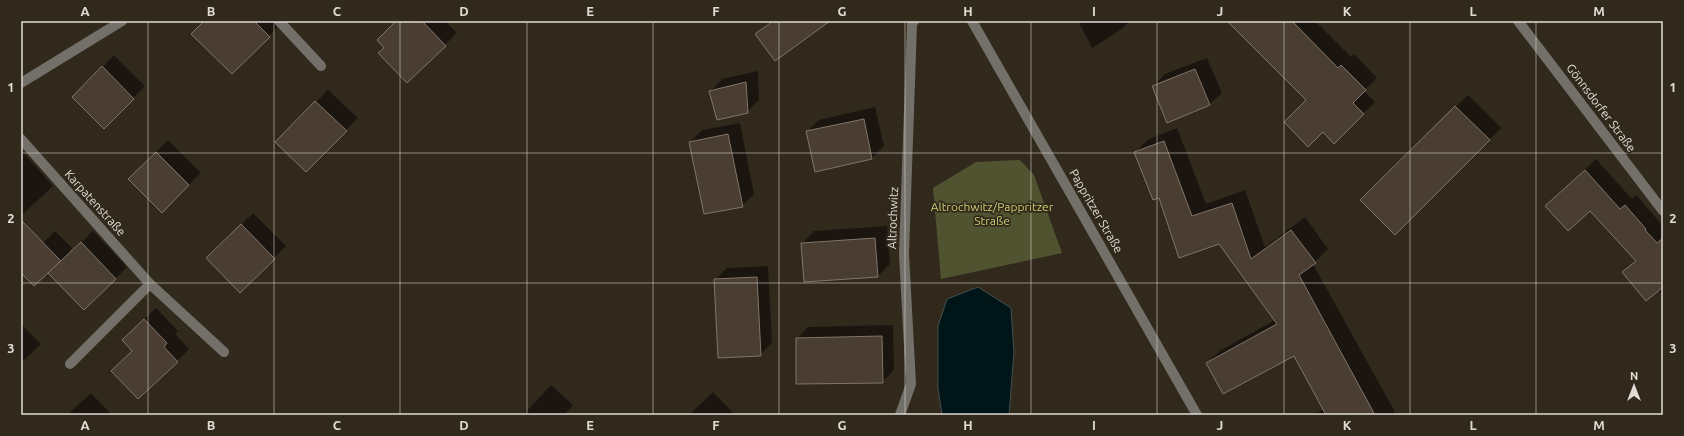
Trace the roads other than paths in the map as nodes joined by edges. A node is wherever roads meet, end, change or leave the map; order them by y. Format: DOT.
graph roads {
  1 [pos="122,21"];
  2 [pos="280,21"];
  3 [pos="914,21"];
  4 [pos="972,21"];
  5 [pos="1518,21"];
  6 [pos="321,66"];
  7 [pos="21,83"];
  8 [pos="21,139"];
  9 [pos="1663,211"];
  10 [pos="150,284"];
  11 [pos="224,352"];
  12 [pos="70,364"];
  13 [pos="900,415"];
  14 [pos="1197,415"];
  1 -- 7 [label="street"];
  2 -- 6 [label="street"];
  3 -- 13 [label="street, Altrochwitz"];
  4 -- 14 [label="street, Pappritzer Straße"];
  5 -- 9 [label="street, Gönnsdorfer Straße"];
  8 -- 10 [label="street, Karpatenstraße"];
  10 -- 11 [label="street, Karpatenstraße"];
  10 -- 12 [label="street"];
}
